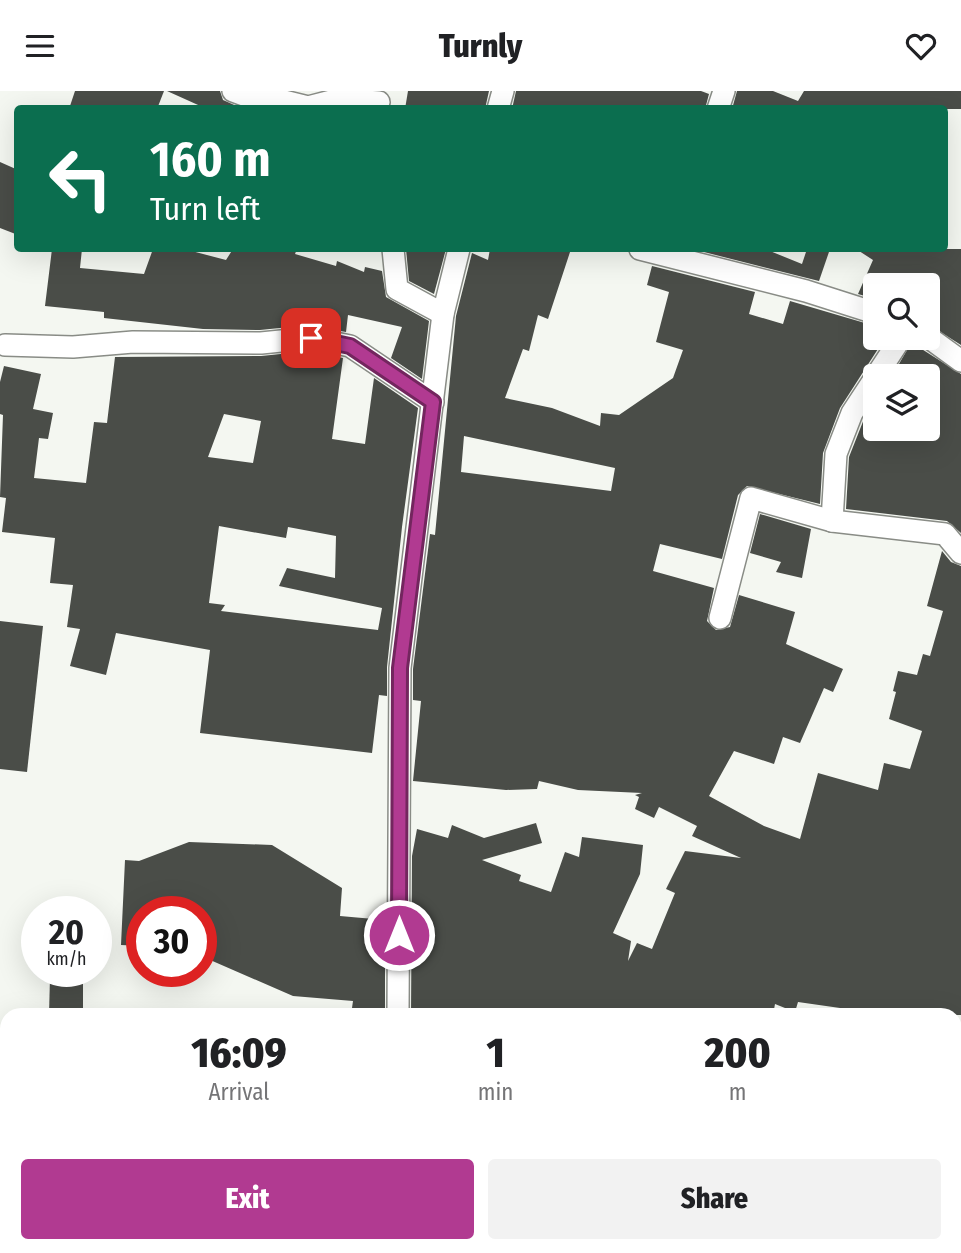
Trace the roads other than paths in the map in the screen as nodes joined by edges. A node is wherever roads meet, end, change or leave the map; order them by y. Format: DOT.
graph roads {
  1 [pos="233,91"];
  2 [pos="379,100"];
  3 [pos="300,105"];
  4 [pos="316,105"];
  5 [pos="393,252"];
  6 [pos="458,252"];
  7 [pos="652,252"];
  8 [pos="863,309"];
  9 [pos="443,314"];
  10 [pos="5,345"];
  11 [pos="940,346"];
  12 [pos="961,361"];
  13 [pos="863,396"];
  14 [pos="433,402"];
  15 [pos="832,521"];
  16 [pos="961,553"];
  17 [pos="720,618"];
  18 [pos="398,1008"];
  1 -- 3 [label="street"];
  2 -- 4 [label="street"];
  5 -- 9 [label="street"];
  6 -- 9 [label="street"];
  7 -- 8 [label="street"];
  9 -- 14 [label="street"];
  10 -- 14 [label="street"];
  11 -- 12 [label="street"];
  13 -- 15 [label="street"];
  14 -- 18 [label="street"];
  15 -- 16 [label="street"];
  15 -- 17 [label="street"];
}
